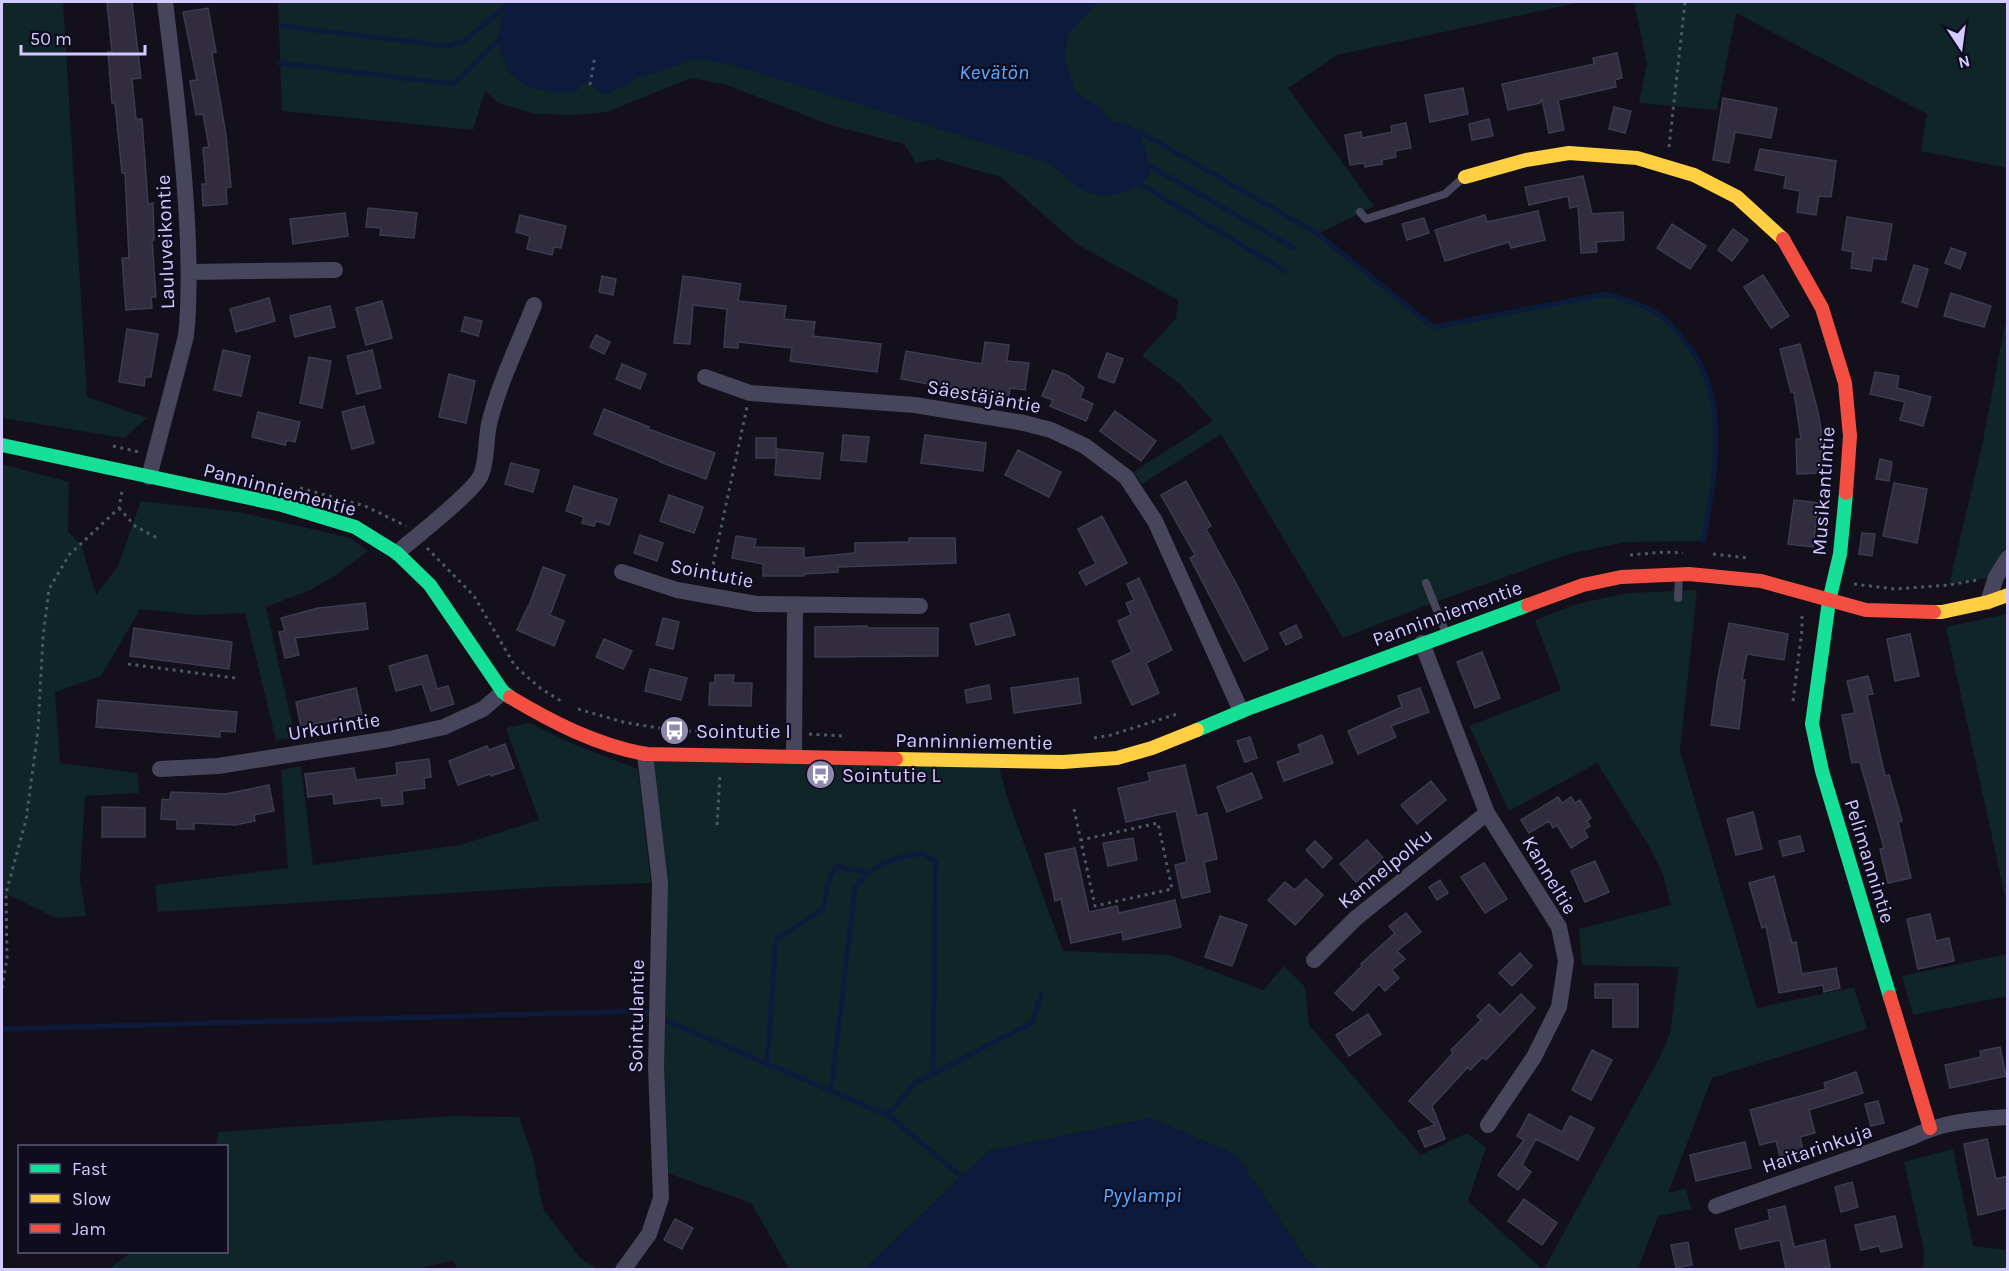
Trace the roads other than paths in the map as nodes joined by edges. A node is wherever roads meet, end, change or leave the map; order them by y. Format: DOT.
graph roads {
  1 [pos="165,2"];
  2 [pos="1465,177"];
  3 [pos="1360,212"];
  4 [pos="335,270"];
  5 [pos="190,272"];
  6 [pos="534,305"];
  7 [pos="705,377"];
  8 [pos="2,446"];
  9 [pos="149,477"];
  10 [pos="397,553"];
  11 [pos="2007,558"];
  12 [pos="622,572"];
  13 [pos="1679,574"];
  14 [pos="1426,583"];
  15 [pos="2007,595"];
  16 [pos="1678,598"];
  17 [pos="1829,601"];
  18 [pos="1988,602"];
  19 [pos="795,605"];
  20 [pos="920,606"];
  21 [pos="1446,634"];
  22 [pos="1422,643"];
  23 [pos="503,692"];
  24 [pos="1241,711"];
  25 [pos="645,754"];
  26 [pos="794,756"];
  27 [pos="160,769"];
  28 [pos="1487,813"];
  29 [pos="1314,960"];
  30 [pos="2007,1117"];
  31 [pos="1488,1125"];
  32 [pos="1930,1128"];
  33 [pos="1716,1206"];
  34 [pos="623,1269"];
  1 -- 5 [label="street, Lauluveikontie"];
  2 -- 3 [label="lane"];
  2 -- 17 [label="street, Musikantintie"];
  4 -- 5 [label="street"];
  5 -- 9 [label="street, Lauluveikontie"];
  6 -- 10 [label="street"];
  7 -- 24 [label="street, Säestäjäntie"];
  8 -- 9 [label="street, Panninniementie"];
  9 -- 10 [label="street, Panninniementie"];
  10 -- 23 [label="street, Panninniementie"];
  11 -- 18 [label="street"];
  12 -- 19 [label="street, Sointutie"];
  13 -- 16 [label="lane"];
  13 -- 17 [label="street, Panninniementie"];
  13 -- 21 [label="street, Panninniementie"];
  14 -- 21 [label="lane"];
  15 -- 18 [label="street, Panninniementie"];
  17 -- 18 [label="street, Panninniementie"];
  17 -- 32 [label="street, Pelimannintie"];
  19 -- 20 [label="street, Sointutie"];
  19 -- 26 [label="street"];
  21 -- 22 [label="street, Panninniementie"];
  22 -- 24 [label="street, Panninniementie"];
  22 -- 28 [label="street, Kanneltie"];
  23 -- 25 [label="street, Panninniementie"];
  23 -- 27 [label="street, Urkurintie"];
  24 -- 26 [label="street, Panninniementie"];
  25 -- 26 [label="street, Panninniementie"];
  25 -- 34 [label="street, Sointulantie"];
  28 -- 29 [label="street, Kannelpolku"];
  28 -- 31 [label="street, Kanneltie"];
  30 -- 32 [label="street, Haitarinkuja"];
  32 -- 33 [label="street, Haitarinkuja"];
}
